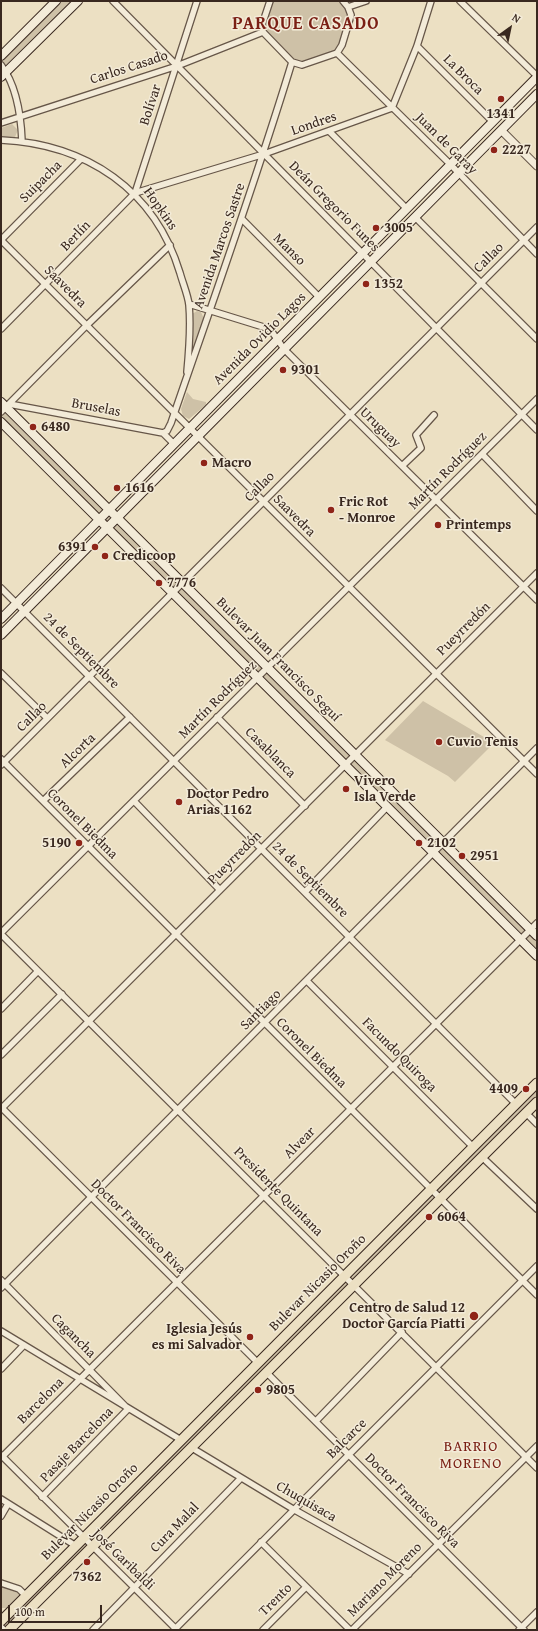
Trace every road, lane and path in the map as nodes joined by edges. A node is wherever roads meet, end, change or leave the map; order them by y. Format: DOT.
graph roads {
  1 [pos="56,1"];
  2 [pos="78,1"];
  3 [pos="113,1"];
  4 [pos="197,1"];
  5 [pos="270,1"];
  6 [pos="342,1"];
  7 [pos="366,1"];
  8 [pos="431,1"];
  9 [pos="460,1"];
  10 [pos="348,7"];
  11 [pos="263,32"];
  12 [pos="417,46"];
  13 [pos="337,53"];
  14 [pos="1,56"];
  15 [pos="292,62"];
  16 [pos="177,66"];
  17 [pos="3,72"];
  18 [pos="537,76"];
  19 [pos="537,94"];
  20 [pos="392,108"];
  21 [pos="21,116"];
  22 [pos="493,122"];
  23 [pos="1,123"];
  24 [pos="502,130"];
  25 [pos="329,131"];
  26 [pos="1,140"];
  27 [pos="22,141"];
  28 [pos="264,154"];
  29 [pos="81,159"];
  30 [pos="451,165"];
  31 [pos="537,166"];
  32 [pos="459,173"];
  33 [pos="135,194"];
  34 [pos="407,209"];
  35 [pos="416,218"];
  36 [pos="242,220"];
  37 [pos="537,227"];
  38 [pos="1,240"];
  39 [pos="524,240"];
  40 [pos="170,245"];
  41 [pos="363,253"];
  42 [pos="537,254"];
  43 [pos="371,262"];
  44 [pos="481,283"];
  45 [pos="46,285"];
  46 [pos="319,297"];
  47 [pos="189,304"];
  48 [pos="211,311"];
  49 [pos="86,326"];
  50 [pos="436,328"];
  51 [pos="1,329"];
  52 [pos="537,339"];
  53 [pos="277,340"];
  54 [pos="284,350"];
  55 [pos="186,382"];
  56 [pos="537,399"];
  57 [pos="4,406"];
  58 [pos="174,413"];
  59 [pos="522,414"];
  60 [pos="350,415"];
  61 [pos="434,415"];
  62 [pos="1,422"];
  63 [pos="190,428"];
  64 [pos="537,430"];
  65 [pos="162,433"];
  66 [pos="197,436"];
  67 [pos="174,444"];
  68 [pos="482,454"];
  69 [pos="402,466"];
  70 [pos="436,500"];
  71 [pos="263,502"];
  72 [pos="109,510"];
  73 [pos="537,511"];
  74 [pos="117,518"];
  75 [pos="99,520"];
  76 [pos="106,528"];
  77 [pos="537,573"];
  78 [pos="182,583"];
  79 [pos="348,587"];
  80 [pos="524,587"];
  81 [pos="1,588"];
  82 [pos="172,593"];
  83 [pos="537,600"];
  84 [pos="16,603"];
  85 [pos="24,611"];
  86 [pos="1,619"];
  87 [pos="1,635"];
  88 [pos="268,668"];
  89 [pos="1,673"];
  90 [pos="436,674"];
  91 [pos="89,676"];
  92 [pos="257,678"];
  93 [pos="130,717"];
  94 [pos="218,717"];
  95 [pos="47,718"];
  96 [pos="537,748"];
  97 [pos="355,755"];
  98 [pos="174,761"];
  99 [pos="524,761"];
  100 [pos="2,762"];
  101 [pos="345,765"];
  102 [pos="537,774"];
  103 [pos="43,801"];
  104 [pos="134,801"];
  105 [pos="305,806"];
  106 [pos="387,807"];
  107 [pos="443,843"];
  108 [pos="87,847"];
  109 [pos="262,849"];
  110 [pos="433,853"];
  111 [pos="220,890"];
  112 [pos="304,892"];
  113 [pos="537,923"];
  114 [pos="531,930"];
  115 [pos="1,934"];
  116 [pos="176,934"];
  117 [pos="537,936"];
  118 [pos="350,937"];
  119 [pos="520,940"];
  120 [pos="537,956"];
  121 [pos="38,971"];
  122 [pos="307,981"];
  123 [pos="62,994"];
  124 [pos="1,1009"];
  125 [pos="89,1022"];
  126 [pos="265,1023"];
  127 [pos="436,1023"];
  128 [pos="1,1056"];
  129 [pos="393,1066"];
  130 [pos="537,1083"];
  131 [pos="537,1102"];
  132 [pos="516,1104"];
  133 [pos="1,1108"];
  134 [pos="351,1109"];
  135 [pos="178,1110"];
  136 [pos="526,1113"];
  137 [pos="537,1124"];
  138 [pos="473,1148"];
  139 [pos="482,1157"];
  140 [pos="432,1189"];
  141 [pos="264,1195"];
  142 [pos="92,1198"];
  143 [pos="441,1198"];
  144 [pos="537,1209"];
  145 [pos="537,1266"];
  146 [pos="345,1276"];
  147 [pos="522,1280"];
  148 [pos="177,1282"];
  149 [pos="2,1284"];
  150 [pos="354,1285"];
  151 [pos="537,1295"];
  152 [pos="1,1332"];
  153 [pos="402,1332"];
  154 [pos="24,1345"];
  155 [pos="258,1363"];
  156 [pos="436,1367"];
  157 [pos="1,1369"];
  158 [pos="90,1370"];
  159 [pos="267,1373"];
  160 [pos="80,1379"];
  161 [pos="128,1408"];
  162 [pos="316,1422"];
  163 [pos="181,1440"];
  164 [pos="537,1446"];
  165 [pos="192,1448"];
  166 [pos="349,1454"];
  167 [pos="2,1456"];
  168 [pos="526,1457"];
  169 [pos="537,1468"];
  170 [pos="241,1478"];
  171 [pos="42,1497"];
  172 [pos="1,1499"];
  173 [pos="8,1504"];
  174 [pos="293,1509"];
  175 [pos="1,1516"];
  176 [pos="84,1538"];
  177 [pos="261,1542"];
  178 [pos="438,1544"];
  179 [pos="76,1546"];
  180 [pos="93,1547"];
  181 [pos="409,1574"];
  182 [pos="1,1583"];
  183 [pos="306,1587"];
  184 [pos="135,1588"];
  185 [pos="26,1596"];
  186 [pos="537,1612"];
  187 [pos="2,1620"];
  188 [pos="9,1629"];
  189 [pos="521,1629"];
  190 [pos="93,1630"];
  191 [pos="176,1630"];
  192 [pos="263,1630"];
  193 [pos="351,1630"];
  1 -- 14 [label="main road"];
  2 -- 17 [label="main road"];
  3 -- 16 [label="street, Deán Gregorio Funes"];
  4 -- 16 [label="street, Bolívar"];
  5 -- 11 [label="street"];
  6 -- 10 [label="street"];
  7 -- 10 [label="street"];
  8 -- 12 [label="street"];
  9 -- 18 [label="street"];
  10 -- 13 [label="street"];
  11 -- 15 [label="street"];
  11 -- 16 [label="street, Carlos Casado"];
  12 -- 20 [label="street"];
  12 -- 22 [label="street, La Broca"];
  13 -- 15 [label="street"];
  13 -- 20 [label="street, Juan de Garay"];
  15 -- 28 [label="street, Avenida Marcos Sastre"];
  16 -- 21 [label="street, Carlos Casado"];
  16 -- 28 [label="street, Deán Gregorio Funes"];
  16 -- 33 [label="street, Bolívar"];
  17 -- 21 [label="street"];
  18 -- 22 [label="main road, Avenida Ovidio Lagos"];
  19 -- 24 [label="main road, Avenida Ovidio Lagos"];
  20 -- 25 [label="street, Londres"];
  20 -- 30 [label="street, Juan de Garay"];
  21 -- 23 [label="street, Carlos Casado"];
  21 -- 27 [label="street"];
  22 -- 24 [label="main road"];
  22 -- 30 [label="main road, Avenida Ovidio Lagos"];
  24 -- 31 [label="street"];
  24 -- 32 [label="main road, Avenida Ovidio Lagos"];
  25 -- 28 [label="street, Londres"];
  25 -- 34 [label="street"];
  26 -- 27 [label="street, Hopkins"];
  27 -- 29 [label="street, Hopkins"];
  28 -- 33 [label="street, Londres"];
  28 -- 36 [label="street, Avenida Marcos Sastre"];
  28 -- 41 [label="street, Deán Gregorio Funes"];
  29 -- 33 [label="street, Hopkins"];
  29 -- 38 [label="street, Suipacha"];
  30 -- 32 [label="street, Juan de Garay"];
  30 -- 34 [label="main road, Avenida Ovidio Lagos"];
  32 -- 35 [label="main road, Avenida Ovidio Lagos"];
  32 -- 39 [label="street, Juan de Garay"];
  33 -- 40 [label="street, Hopkins"];
  33 -- 45 [label="street, Berlín"];
  34 -- 41 [label="main road, Avenida Ovidio Lagos"];
  35 -- 43 [label="main road, Avenida Ovidio Lagos"];
  35 -- 44 [label="street"];
  36 -- 46 [label="street, Manso"];
  36 -- 48 [label="street, Avenida Marcos Sastre"];
  37 -- 39 [label="street, Callao"];
  38 -- 45 [label="street, Saavedra"];
  39 -- 42 [label="street, Juan de Garay"];
  39 -- 44 [label="street, Callao"];
  40 -- 47 [label="street, Hopkins"];
  40 -- 49 [label="street"];
  41 -- 43 [label="street, Deán Gregorio Funes"];
  41 -- 46 [label="main road, Avenida Ovidio Lagos"];
  43 -- 50 [label="street, Deán Gregorio Funes"];
  43 -- 54 [label="main road, Avenida Ovidio Lagos"];
  44 -- 50 [label="street, Callao"];
  44 -- 52 [label="street"];
  45 -- 49 [label="street, Saavedra"];
  45 -- 51 [label="street, Berlín"];
  46 -- 53 [label="main road, Avenida Ovidio Lagos"];
  47 -- 48 [label="street, Uruguay"];
  47 -- 55 [label="street, Hopkins"];
  48 -- 53 [label="street, Uruguay"];
  48 -- 55 [label="street, Avenida Marcos Sastre"];
  49 -- 57 [label="street"];
  49 -- 58 [label="street, Saavedra"];
  50 -- 59 [label="street, Deán Gregorio Funes"];
  50 -- 60 [label="street, Callao"];
  53 -- 54 [label="street, Uruguay"];
  53 -- 63 [label="main road, Avenida Ovidio Lagos"];
  54 -- 60 [label="street, Uruguay"];
  54 -- 66 [label="main road, Avenida Ovidio Lagos"];
  55 -- 58 [label="street, Avenida Marcos Sastre"];
  56 -- 59 [label="street, Martín Rodríguez"];
  57 -- 65 [label="street, Bruselas"];
  57 -- 72 [label="main road, Bulevar Juan Francisco Seguí"];
  58 -- 63 [label="street, Saavedra"];
  58 -- 65 [label="street, Avenida Marcos Sastre"];
  59 -- 64 [label="street, Deán Gregorio Funes"];
  59 -- 68 [label="street, Martín Rodríguez"];
  60 -- 69 [label="street, Uruguay"];
  60 -- 71 [label="street, Callao"];
  61 -- 69 [label="street"];
  62 -- 75 [label="main road, Bulevar Juan Francisco Seguí"];
  63 -- 66 [label="street, Saavedra"];
  63 -- 67 [label="main road, Avenida Ovidio Lagos"];
  65 -- 67 [label="street"];
  66 -- 71 [label="street, Saavedra"];
  66 -- 74 [label="main road, Avenida Ovidio Lagos"];
  67 -- 72 [label="main road, Avenida Ovidio Lagos"];
  68 -- 70 [label="street, Martín Rodríguez"];
  68 -- 73 [label="street"];
  69 -- 70 [label="street, Uruguay"];
  70 -- 79 [label="street, Martín Rodríguez"];
  70 -- 80 [label="street, Uruguay"];
  71 -- 78 [label="street, Callao"];
  71 -- 79 [label="street, Saavedra"];
  72 -- 74 [label="main road, Bulevar Juan Francisco Seguí"];
  72 -- 75 [label="main road, Avenida Ovidio Lagos"];
  74 -- 76 [label="main road, Avenida Ovidio Lagos"];
  74 -- 78 [label="main road, Bulevar Juan Francisco Seguí"];
  75 -- 76 [label="main road, Bulevar Juan Francisco Seguí"];
  75 -- 84 [label="main road, Avenida Ovidio Lagos"];
  76 -- 82 [label="main road, Bulevar Juan Francisco Seguí"];
  76 -- 85 [label="main road, Avenida Ovidio Lagos"];
  77 -- 80 [label="street, Pueyrredón"];
  78 -- 82 [label="street, Callao"];
  78 -- 88 [label="main road, Bulevar Juan Francisco Seguí"];
  79 -- 88 [label="street, Martín Rodríguez"];
  79 -- 90 [label="street, Saavedra"];
  80 -- 83 [label="street, Uruguay"];
  80 -- 90 [label="street, Pueyrredón"];
  81 -- 84 [label="street, 24 de Septiembre"];
  82 -- 91 [label="street, Callao"];
  82 -- 92 [label="main road, Bulevar Juan Francisco Seguí"];
  84 -- 85 [label="street, 24 de Septiembre"];
  84 -- 86 [label="main road, Avenida Ovidio Lagos"];
  85 -- 87 [label="main road, Avenida Ovidio Lagos"];
  85 -- 91 [label="street, 24 de Septiembre"];
  88 -- 92 [label="street, Martín Rodríguez"];
  88 -- 97 [label="main road, Bulevar Juan Francisco Seguí"];
  89 -- 95 [label="street"];
  90 -- 97 [label="street, Pueyrredón"];
  90 -- 99 [label="street, Saavedra"];
  91 -- 93 [label="street, 24 de Septiembre"];
  91 -- 95 [label="street, Callao"];
  92 -- 94 [label="street, Martín Rodríguez"];
  92 -- 101 [label="main road, Bulevar Juan Francisco Seguí"];
  93 -- 98 [label="street, 24 de Septiembre"];
  93 -- 103 [label="street, Alcorta"];
  94 -- 98 [label="street, Martín Rodríguez"];
  94 -- 105 [label="street, Casablanca"];
  95 -- 100 [label="street, Callao"];
  96 -- 99 [label="street, Santiago"];
  97 -- 101 [label="street, Pueyrredón"];
  97 -- 107 [label="main road, Bulevar Juan Francisco Seguí"];
  98 -- 104 [label="street, Martín Rodríguez"];
  98 -- 109 [label="street, 24 de Septiembre"];
  99 -- 102 [label="street, Saavedra"];
  99 -- 107 [label="street, Santiago"];
  100 -- 103 [label="street, Coronel Biedma"];
  101 -- 105 [label="street, Pueyrredón"];
  101 -- 106 [label="main road, Bulevar Juan Francisco Seguí"];
  103 -- 108 [label="street, Coronel Biedma"];
  104 -- 108 [label="street, Martín Rodríguez"];
  104 -- 111 [label="street"];
  105 -- 109 [label="street, Pueyrredón"];
  106 -- 110 [label="main road, Bulevar Juan Francisco Seguí"];
  106 -- 112 [label="street"];
  107 -- 110 [label="street, Santiago"];
  107 -- 114 [label="main road, Bulevar Juan Francisco Seguí"];
  108 -- 115 [label="street, Martín Rodríguez"];
  108 -- 116 [label="street, Coronel Biedma"];
  109 -- 111 [label="street, Pueyrredón"];
  109 -- 112 [label="street, 24 de Septiembre"];
  110 -- 118 [label="street, Santiago"];
  110 -- 119 [label="main road, Bulevar Juan Francisco Seguí"];
  111 -- 116 [label="street, Pueyrredón"];
  112 -- 118 [label="street, 24 de Septiembre"];
  113 -- 114 [label="street, Alvear"];
  114 -- 117 [label="main road, Bulevar Juan Francisco Seguí"];
  114 -- 119 [label="street, Alvear"];
  115 -- 121 [label="street, Presidente Quintana"];
  116 -- 125 [label="street, Pueyrredón"];
  116 -- 126 [label="street, Coronel Biedma"];
  118 -- 122 [label="street, Santiago"];
  118 -- 127 [label="street, 24 de Septiembre"];
  119 -- 120 [label="main road, Bulevar Juan Francisco Seguí"];
  119 -- 127 [label="street, Alvear"];
  121 -- 123 [label="street, Presidente Quintana"];
  121 -- 124 [label="street"];
  122 -- 126 [label="street, Santiago"];
  122 -- 129 [label="street, Facundo Quiroga"];
  123 -- 125 [label="street, Presidente Quintana"];
  123 -- 128 [label="street"];
  125 -- 133 [label="street, Pueyrredón"];
  125 -- 135 [label="street, Presidente Quintana"];
  126 -- 134 [label="street, Coronel Biedma"];
  126 -- 135 [label="street, Santiago"];
  127 -- 129 [label="street, Alvear"];
  127 -- 132 [label="street, 24 de Septiembre"];
  129 -- 134 [label="street, Alvear"];
  129 -- 138 [label="street, Facundo Quiroga"];
  130 -- 132 [label="main road, Bulevar Nicasio Oroño"];
  131 -- 136 [label="main road, Bulevar Nicasio Oroño"];
  132 -- 138 [label="main road, Bulevar Nicasio Oroño"];
  133 -- 142 [label="street, Doctor Francisco Riva"];
  134 -- 140 [label="street, Coronel Biedma"];
  134 -- 141 [label="street, Alvear"];
  135 -- 141 [label="street, Presidente Quintana"];
  135 -- 142 [label="street, Santiago"];
  136 -- 137 [label="street"];
  136 -- 139 [label="main road, Bulevar Nicasio Oroño"];
  138 -- 140 [label="main road, Bulevar Nicasio Oroño"];
  139 -- 143 [label="main road, Bulevar Nicasio Oroño"];
  139 -- 144 [label="street"];
  140 -- 143 [label="street, Coronel Biedma"];
  140 -- 146 [label="main road, Bulevar Nicasio Oroño"];
  141 -- 146 [label="street, Presidente Quintana"];
  141 -- 148 [label="street, Alvear"];
  142 -- 148 [label="street, Doctor Francisco Riva"];
  142 -- 149 [label="street, Santiago"];
  143 -- 147 [label="street, Coronel Biedma"];
  143 -- 150 [label="main road, Bulevar Nicasio Oroño"];
  145 -- 147 [label="street, Balcarce"];
  146 -- 150 [label="street, Presidente Quintana"];
  146 -- 155 [label="main road, Bulevar Nicasio Oroño"];
  147 -- 151 [label="street, Coronel Biedma"];
  147 -- 156 [label="street, Balcarce"];
  148 -- 155 [label="street, Doctor Francisco Riva"];
  148 -- 158 [label="street, Alvear"];
  149 -- 158 [label="street, Cagancha"];
  150 -- 153 [label="street, Presidente Quintana"];
  150 -- 159 [label="main road, Bulevar Nicasio Oroño"];
  152 -- 154 [label="street"];
  153 -- 156 [label="street, Presidente Quintana"];
  153 -- 162 [label="street"];
  154 -- 157 [label="street"];
  154 -- 160 [label="street"];
  155 -- 163 [label="main road, Bulevar Nicasio Oroño"];
  156 -- 166 [label="street, Balcarce"];
  156 -- 168 [label="street, Presidente Quintana"];
  158 -- 160 [label="street, Alvear"];
  158 -- 161 [label="street, Cagancha"];
  159 -- 162 [label="street, Doctor Francisco Riva"];
  159 -- 165 [label="main road, Bulevar Nicasio Oroño"];
  160 -- 161 [label="street"];
  160 -- 167 [label="street, Barcelona"];
  161 -- 163 [label="street"];
  161 -- 171 [label="street, Pasaje Barcelona"];
  162 -- 166 [label="street, Doctor Francisco Riva"];
  163 -- 176 [label="main road, Bulevar Nicasio Oroño"];
  164 -- 168 [label="street, Mariano Moreno"];
  165 -- 170 [label="street, Chuquisaca"];
  165 -- 180 [label="main road, Bulevar Nicasio Oroño"];
  166 -- 174 [label="street, Balcarce"];
  166 -- 178 [label="street, Doctor Francisco Riva"];
  167 -- 171 [label="street, José Garibaldi"];
  168 -- 169 [label="street, Presidente Quintana"];
  168 -- 178 [label="street, Mariano Moreno"];
  170 -- 174 [label="street, Chuquisaca"];
  170 -- 184 [label="street, Cura Malal"];
  171 -- 176 [label="street, José Garibaldi"];
  172 -- 173 [label="street"];
  173 -- 175 [label="street"];
  173 -- 179 [label="street"];
  174 -- 177 [label="street, Balcarce"];
  174 -- 181 [label="street, Chuquisaca"];
  176 -- 179 [label="main road, Bulevar Nicasio Oroño"];
  176 -- 180 [label="street, José Garibaldi"];
  177 -- 183 [label="street"];
  177 -- 191 [label="street, Balcarce"];
  178 -- 181 [label="street, Mariano Moreno"];
  178 -- 189 [label="street, Doctor Francisco Riva"];
  179 -- 185 [label="main road, Bulevar Nicasio Oroño"];
  180 -- 184 [label="street, José Garibaldi"];
  180 -- 188 [label="main road, Bulevar Nicasio Oroño"];
  181 -- 193 [label="street, Mariano Moreno"];
  182 -- 185 [label="street"];
  183 -- 192 [label="street, Trento"];
  183 -- 193 [label="street"];
  184 -- 190 [label="street, Cura Malal"];
  184 -- 191 [label="street, José Garibaldi"];
  185 -- 187 [label="main road, Bulevar Nicasio Oroño"];
  186 -- 189 [label="street"];
  187 -- 188 [label="street"];
  187 -- 188 [label="street"];
}
